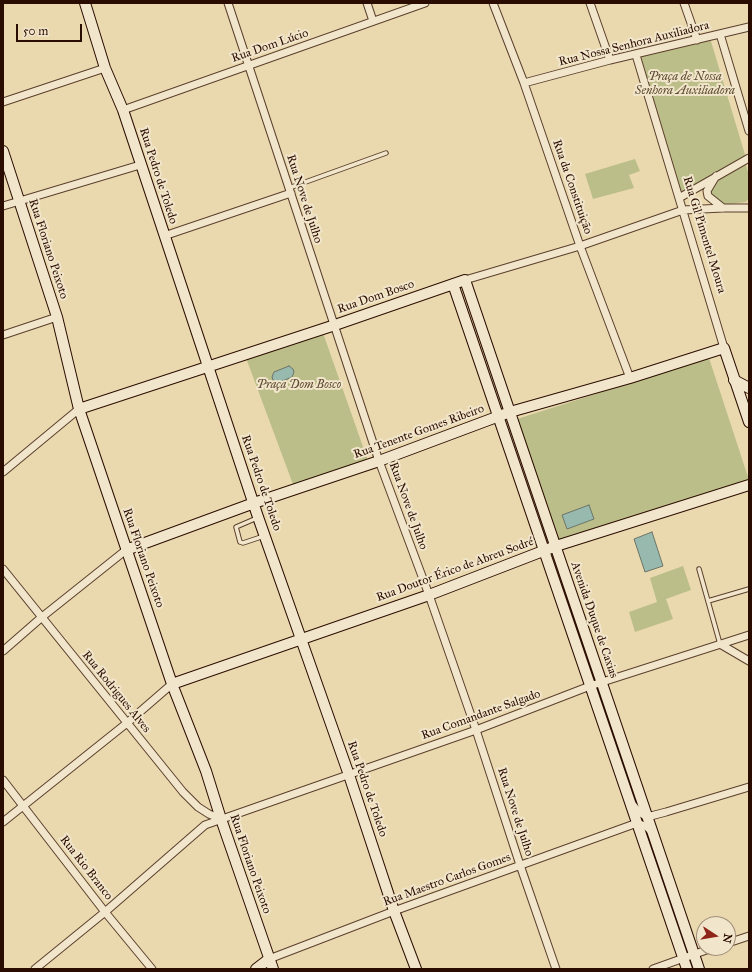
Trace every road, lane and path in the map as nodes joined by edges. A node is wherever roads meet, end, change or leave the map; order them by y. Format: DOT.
graph roads {
  1 [pos="85,3"];
  2 [pos="228,3"];
  3 [pos="367,3"];
  4 [pos="424,3"];
  5 [pos="493,3"];
  6 [pos="590,3"];
  7 [pos="684,3"];
  8 [pos="373,21"];
  9 [pos="749,27"];
  10 [pos="720,34"];
  11 [pos="697,40"];
  12 [pos="636,54"];
  13 [pos="610,60"];
  14 [pos="248,65"];
  15 [pos="106,68"];
  16 [pos="524,84"];
  17 [pos="3,102"];
  18 [pos="122,110"];
  19 [pos="749,132"];
  20 [pos="3,151"];
  21 [pos="386,153"];
  22 [pos="749,158"];
  23 [pos="140,165"];
  24 [pos="716,176"];
  25 [pos="290,190"];
  26 [pos="679,198"];
  27 [pos="18,201"];
  28 [pos="749,203"];
  29 [pos="3,206"];
  30 [pos="723,208"];
  31 [pos="749,208"];
  32 [pos="682,210"];
  33 [pos="164,236"];
  34 [pos="580,246"];
  35 [pos="465,280"];
  36 [pos="452,284"];
  37 [pos="57,317"];
  38 [pos="335,325"];
  39 [pos="3,335"];
  40 [pos="724,348"];
  41 [pos="208,368"];
  42 [pos="630,378"];
  43 [pos="734,380"];
  44 [pos="749,388"];
  45 [pos="79,409"];
  46 [pos="510,412"];
  47 [pos="748,415"];
  48 [pos="498,416"];
  49 [pos="379,461"];
  50 [pos="3,472"];
  51 [pos="749,485"];
  52 [pos="254,503"];
  53 [pos="258,517"];
  54 [pos="265,535"];
  55 [pos="556,546"];
  56 [pos="126,550"];
  57 [pos="544,552"];
  58 [pos="3,569"];
  59 [pos="699,569"];
  60 [pos="749,589"];
  61 [pos="429,595"];
  62 [pos="708,601"];
  63 [pos="42,617"];
  64 [pos="749,635"];
  65 [pos="300,639"];
  66 [pos="720,644"];
  67 [pos="3,651"];
  68 [pos="749,661"];
  69 [pos="602,682"];
  70 [pos="172,684"];
  71 [pos="590,686"];
  72 [pos="127,723"];
  73 [pos="476,730"];
  74 [pos="349,774"];
  75 [pos="3,780"];
  76 [pos="749,787"];
  77 [pos="630,803"];
  78 [pos="23,805"];
  79 [pos="647,816"];
  80 [pos="221,819"];
  81 [pos="3,822"];
  82 [pos="637,823"];
  83 [pos="653,834"];
  84 [pos="520,865"];
  85 [pos="394,910"];
  86 [pos="105,912"];
  87 [pos="749,936"];
  88 [pos="736,940"];
  89 [pos="694,954"];
  90 [pos="683,958"];
  91 [pos="269,959"];
  92 [pos="35,969"];
  93 [pos="152,969"];
  94 [pos="256,969"];
  95 [pos="273,969"];
  96 [pos="416,969"];
  97 [pos="556,969"];
  98 [pos="653,969"];
  99 [pos="687,969"];
  100 [pos="699,969"];
  1 -- 15 [label="main road, Rua Pedro de Toledo"];
  2 -- 14 [label="street, Rua Nove de Julho"];
  3 -- 8 [label="street"];
  4 -- 8 [label="street, Rua Dom Lúcio"];
  5 -- 16 [label="street, Rua da Constituição"];
  6 -- 13 [label="street"];
  7 -- 11 [label="street"];
  8 -- 14 [label="street, Rua Dom Lúcio"];
  9 -- 10 [label="street, Rua Nossa Senhora Auxiliadora"];
  10 -- 11 [label="street, Rua Nossa Senhora Auxiliadora"];
  10 -- 19 [label="street"];
  11 -- 12 [label="street, Rua Nossa Senhora Auxiliadora"];
  12 -- 13 [label="street, Rua Nossa Senhora Auxiliadora"];
  12 -- 26 [label="street, Rua Gil Pimentel Moura"];
  13 -- 16 [label="street, Rua Nossa Senhora Auxiliadora"];
  14 -- 18 [label="street, Rua Dom Lúcio"];
  14 -- 25 [label="street, Rua Nove de Julho"];
  15 -- 17 [label="street"];
  15 -- 18 [label="main road, Rua Pedro de Toledo"];
  16 -- 34 [label="street, Rua da Constituição"];
  18 -- 23 [label="main road, Rua Pedro de Toledo"];
  20 -- 27 [label="main road, Rua Floriano Peixoto"];
  21 -- 25 [label="lane"];
  22 -- 24 [label="street"];
  23 -- 27 [label="street"];
  23 -- 33 [label="main road, Rua Pedro de Toledo"];
  24 -- 26 [label="street"];
  24 -- 30 [label="street"];
  25 -- 33 [label="street"];
  25 -- 38 [label="street, Rua Nove de Julho"];
  26 -- 32 [label="street, Rua Gil Pimentel Moura"];
  27 -- 29 [label="street"];
  27 -- 37 [label="main road, Rua Floriano Peixoto"];
  28 -- 30 [label="street"];
  30 -- 31 [label="street"];
  30 -- 32 [label="street, Rua Dom Bosco"];
  32 -- 34 [label="street, Rua Dom Bosco"];
  32 -- 40 [label="street, Rua Gil Pimentel Moura"];
  33 -- 41 [label="main road, Rua Pedro de Toledo"];
  34 -- 35 [label="street, Rua Dom Bosco"];
  34 -- 42 [label="street, Rua da Constituição"];
  35 -- 36 [label="main road, Rua Dom Bosco"];
  35 -- 46 [label="main road, Avenida Duque de Caxias"];
  36 -- 38 [label="main road, Rua Dom Bosco"];
  36 -- 48 [label="main road"];
  37 -- 39 [label="street"];
  37 -- 45 [label="main road, Rua Floriano Peixoto"];
  38 -- 41 [label="main road, Rua Dom Bosco"];
  38 -- 49 [label="street, Rua Nove de Julho"];
  40 -- 42 [label="main road, Rua Tenente Gomes Ribeiro"];
  40 -- 43 [label="main road, Rua Gil Pimentel Moura"];
  41 -- 45 [label="main road, Rua Dom Bosco"];
  41 -- 52 [label="main road, Rua Pedro de Toledo"];
  42 -- 46 [label="main road, Rua Tenente Gomes Ribeiro"];
  43 -- 44 [label="main road"];
  43 -- 47 [label="main road, Rua Gil Pimentel Moura"];
  45 -- 50 [label="street"];
  45 -- 56 [label="main road, Rua Floriano Peixoto"];
  46 -- 48 [label="main road, Rua Tenente Gomes Ribeiro"];
  46 -- 55 [label="main road, Avenida Duque de Caxias"];
  48 -- 49 [label="main road, Rua Tenente Gomes Ribeiro"];
  48 -- 57 [label="main road"];
  49 -- 52 [label="main road, Rua Tenente Gomes Ribeiro"];
  49 -- 61 [label="street, Rua Nove de Julho"];
  51 -- 55 [label="main road, Rua Doutor Érico de Abreu Sodré"];
  52 -- 53 [label="main road, Rua Pedro de Toledo"];
  52 -- 56 [label="main road, Rua Tenente Gomes Ribeiro"];
  53 -- 54 [label="main road, Rua Pedro de Toledo"];
  53 -- 54 [label="lane"];
  54 -- 65 [label="main road, Rua Pedro de Toledo"];
  55 -- 57 [label="main road, Rua Doutor Érico de Abreu Sodré"];
  55 -- 69 [label="main road, Avenida Duque de Caxias"];
  56 -- 63 [label="street"];
  56 -- 70 [label="main road, Rua Floriano Peixoto"];
  57 -- 61 [label="main road, Rua Doutor Érico de Abreu Sodré"];
  57 -- 71 [label="main road"];
  58 -- 63 [label="street, Rua Rodrigues Alves"];
  59 -- 62 [label="lane"];
  60 -- 62 [label="lane"];
  61 -- 65 [label="main road, Rua Doutor Érico de Abreu Sodré"];
  61 -- 73 [label="street, Rua Nove de Julho"];
  62 -- 66 [label="lane"];
  63 -- 67 [label="street"];
  63 -- 72 [label="street, Rua Rodrigues Alves"];
  64 -- 66 [label="street, Rua Comandante Salgado"];
  65 -- 70 [label="main road, Rua Doutor Érico de Abreu Sodré"];
  65 -- 74 [label="main road, Rua Pedro de Toledo"];
  66 -- 68 [label="street"];
  66 -- 69 [label="street, Rua Comandante Salgado"];
  69 -- 71 [label="street, Rua Comandante Salgado"];
  69 -- 79 [label="main road, Avenida Duque de Caxias"];
  70 -- 72 [label="street"];
  70 -- 80 [label="main road, Rua Floriano Peixoto"];
  71 -- 73 [label="street, Rua Comandante Salgado"];
  71 -- 77 [label="main road"];
  72 -- 78 [label="street"];
  72 -- 80 [label="street, Rua Rodrigues Alves"];
  73 -- 74 [label="street, Rua Comandante Salgado"];
  73 -- 84 [label="street, Rua Nove de Julho"];
  74 -- 80 [label="street, Rua Comandante Salgado"];
  74 -- 85 [label="main road, Rua Pedro de Toledo"];
  75 -- 78 [label="street, Rua Rio Branco"];
  76 -- 79 [label="street"];
  77 -- 79 [label="street"];
  77 -- 82 [label="main road"];
  78 -- 81 [label="street"];
  78 -- 86 [label="street, Rua Rio Branco"];
  79 -- 83 [label="main road, Avenida Duque de Caxias"];
  80 -- 86 [label="street, Rua Comandante Salgado"];
  80 -- 91 [label="main road, Rua Floriano Peixoto"];
  82 -- 83 [label="street"];
  82 -- 84 [label="street, Rua Maestro Carlos Gomes"];
  82 -- 90 [label="main road"];
  83 -- 89 [label="main road, Avenida Duque de Caxias"];
  84 -- 85 [label="street, Rua Maestro Carlos Gomes"];
  84 -- 97 [label="street, Rua Nove de Julho"];
  85 -- 91 [label="street, Rua Maestro Carlos Gomes"];
  85 -- 96 [label="main road, Rua Pedro de Toledo"];
  86 -- 92 [label="street, Rua Comandante Salgado"];
  86 -- 93 [label="street, Rua Rio Branco"];
  87 -- 88 [label="street"];
  89 -- 90 [label="street"];
  89 -- 100 [label="main road, Avenida Duque de Caxias"];
  90 -- 98 [label="street"];
  90 -- 99 [label="main road"];
  91 -- 94 [label="main road"];
  91 -- 95 [label="main road, Rua Floriano Peixoto"];
}
